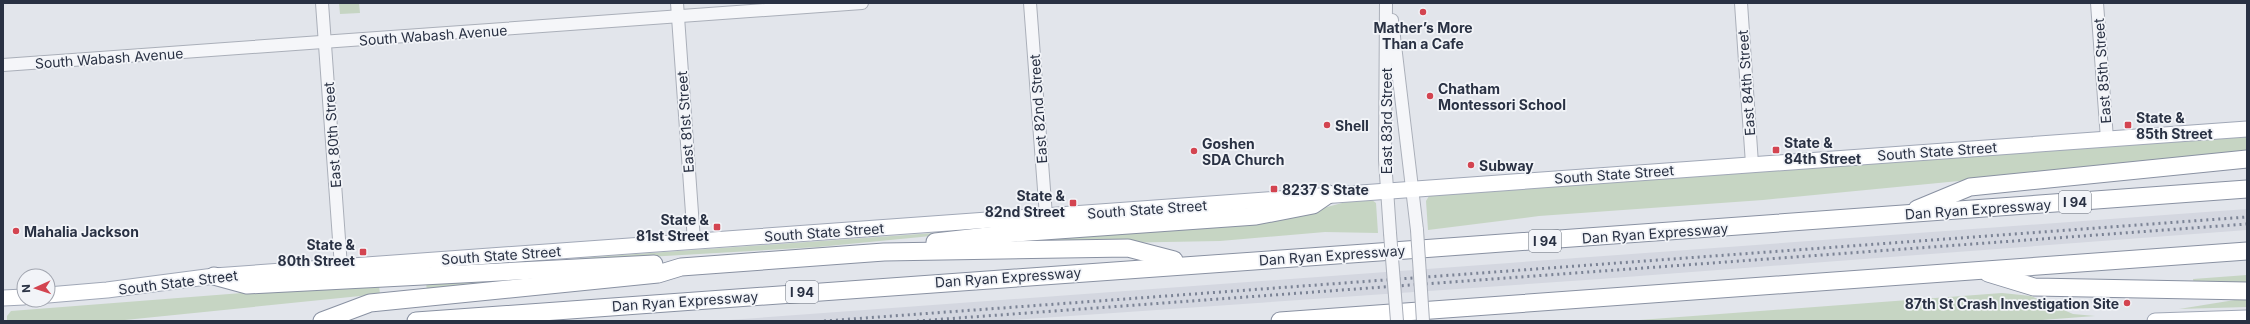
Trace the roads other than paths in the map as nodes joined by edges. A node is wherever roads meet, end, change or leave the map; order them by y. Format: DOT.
graph roads {
  1 [pos="322,3"];
  2 [pos="677,3"];
  3 [pos="862,3"];
  4 [pos="1030,3"];
  5 [pos="1386,3"];
  6 [pos="1390,3"];
  7 [pos="1741,3"];
  8 [pos="2097,3"];
  9 [pos="678,16"];
  10 [pos="325,43"];
  11 [pos="3,65"];
  12 [pos="2247,129"];
  13 [pos="2107,139"];
  14 [pos="2247,159"];
  15 [pos="1752,164"];
  16 [pos="1413,188"];
  17 [pos="2247,189"];
  18 [pos="1387,190"];
  19 [pos="1329,194"];
  20 [pos="1903,215"];
  21 [pos="1046,216"];
  22 [pos="694,241"];
  23 [pos="2247,251"];
  24 [pos="884,252"];
  25 [pos="1188,264"];
  26 [pos="341,267"];
  27 [pos="681,267"];
  28 [pos="1978,270"];
  29 [pos="214,276"];
  30 [pos="2247,291"];
  31 [pos="56,294"];
  32 [pos="16,297"];
  33 [pos="3,298"];
  34 [pos="2247,318"];
  35 [pos="322,321"];
  36 [pos="416,321"];
  37 [pos="1280,321"];
  38 [pos="1397,321"];
  39 [pos="1423,321"];
  40 [pos="2155,321"];
  1 -- 10 [label="street, East 80th Street"];
  2 -- 9 [label="street, East 81st Street"];
  3 -- 9 [label="street, South Wabash Avenue"];
  4 -- 21 [label="street, East 82nd Street"];
  5 -- 18 [label="street, East 83rd Street"];
  6 -- 16 [label="street, East 83rd Street"];
  7 -- 15 [label="street, East 84th Street"];
  8 -- 13 [label="street, East 85th Street"];
  9 -- 10 [label="street, South Wabash Avenue"];
  9 -- 22 [label="street, East 81st Street"];
  10 -- 11 [label="street, South Wabash Avenue"];
  10 -- 26 [label="street, East 80th Street"];
  12 -- 13 [label="main road, South State Street"];
  13 -- 15 [label="main road, South State Street"];
  14 -- 20 [label="highway"];
  15 -- 16 [label="main road, South State Street"];
  16 -- 18 [label="main road, South State Street"];
  16 -- 39 [label="street, East 83rd Street, bridge"];
  17 -- 20 [label="highway, Dan Ryan Expressway / I 94"];
  18 -- 19 [label="main road, South State Street"];
  18 -- 38 [label="street, East 83rd Street, bridge"];
  19 -- 21 [label="main road, South State Street"];
  19 -- 24 [label="highway"];
  20 -- 25 [label="highway, Dan Ryan Expressway / I 94"];
  21 -- 22 [label="main road, South State Street"];
  22 -- 26 [label="main road, South State Street"];
  23 -- 28 [label="highway"];
  24 -- 25 [label="highway"];
  24 -- 27 [label="highway"];
  25 -- 36 [label="highway, Dan Ryan Expressway / I 94"];
  26 -- 29 [label="main road, South State Street"];
  27 -- 29 [label="highway"];
  27 -- 35 [label="highway"];
  28 -- 30 [label="highway"];
  28 -- 37 [label="highway"];
  29 -- 31 [label="main road, South State Street"];
  32 -- 33 [label="main road"];
  34 -- 40 [label="main road"];
}
